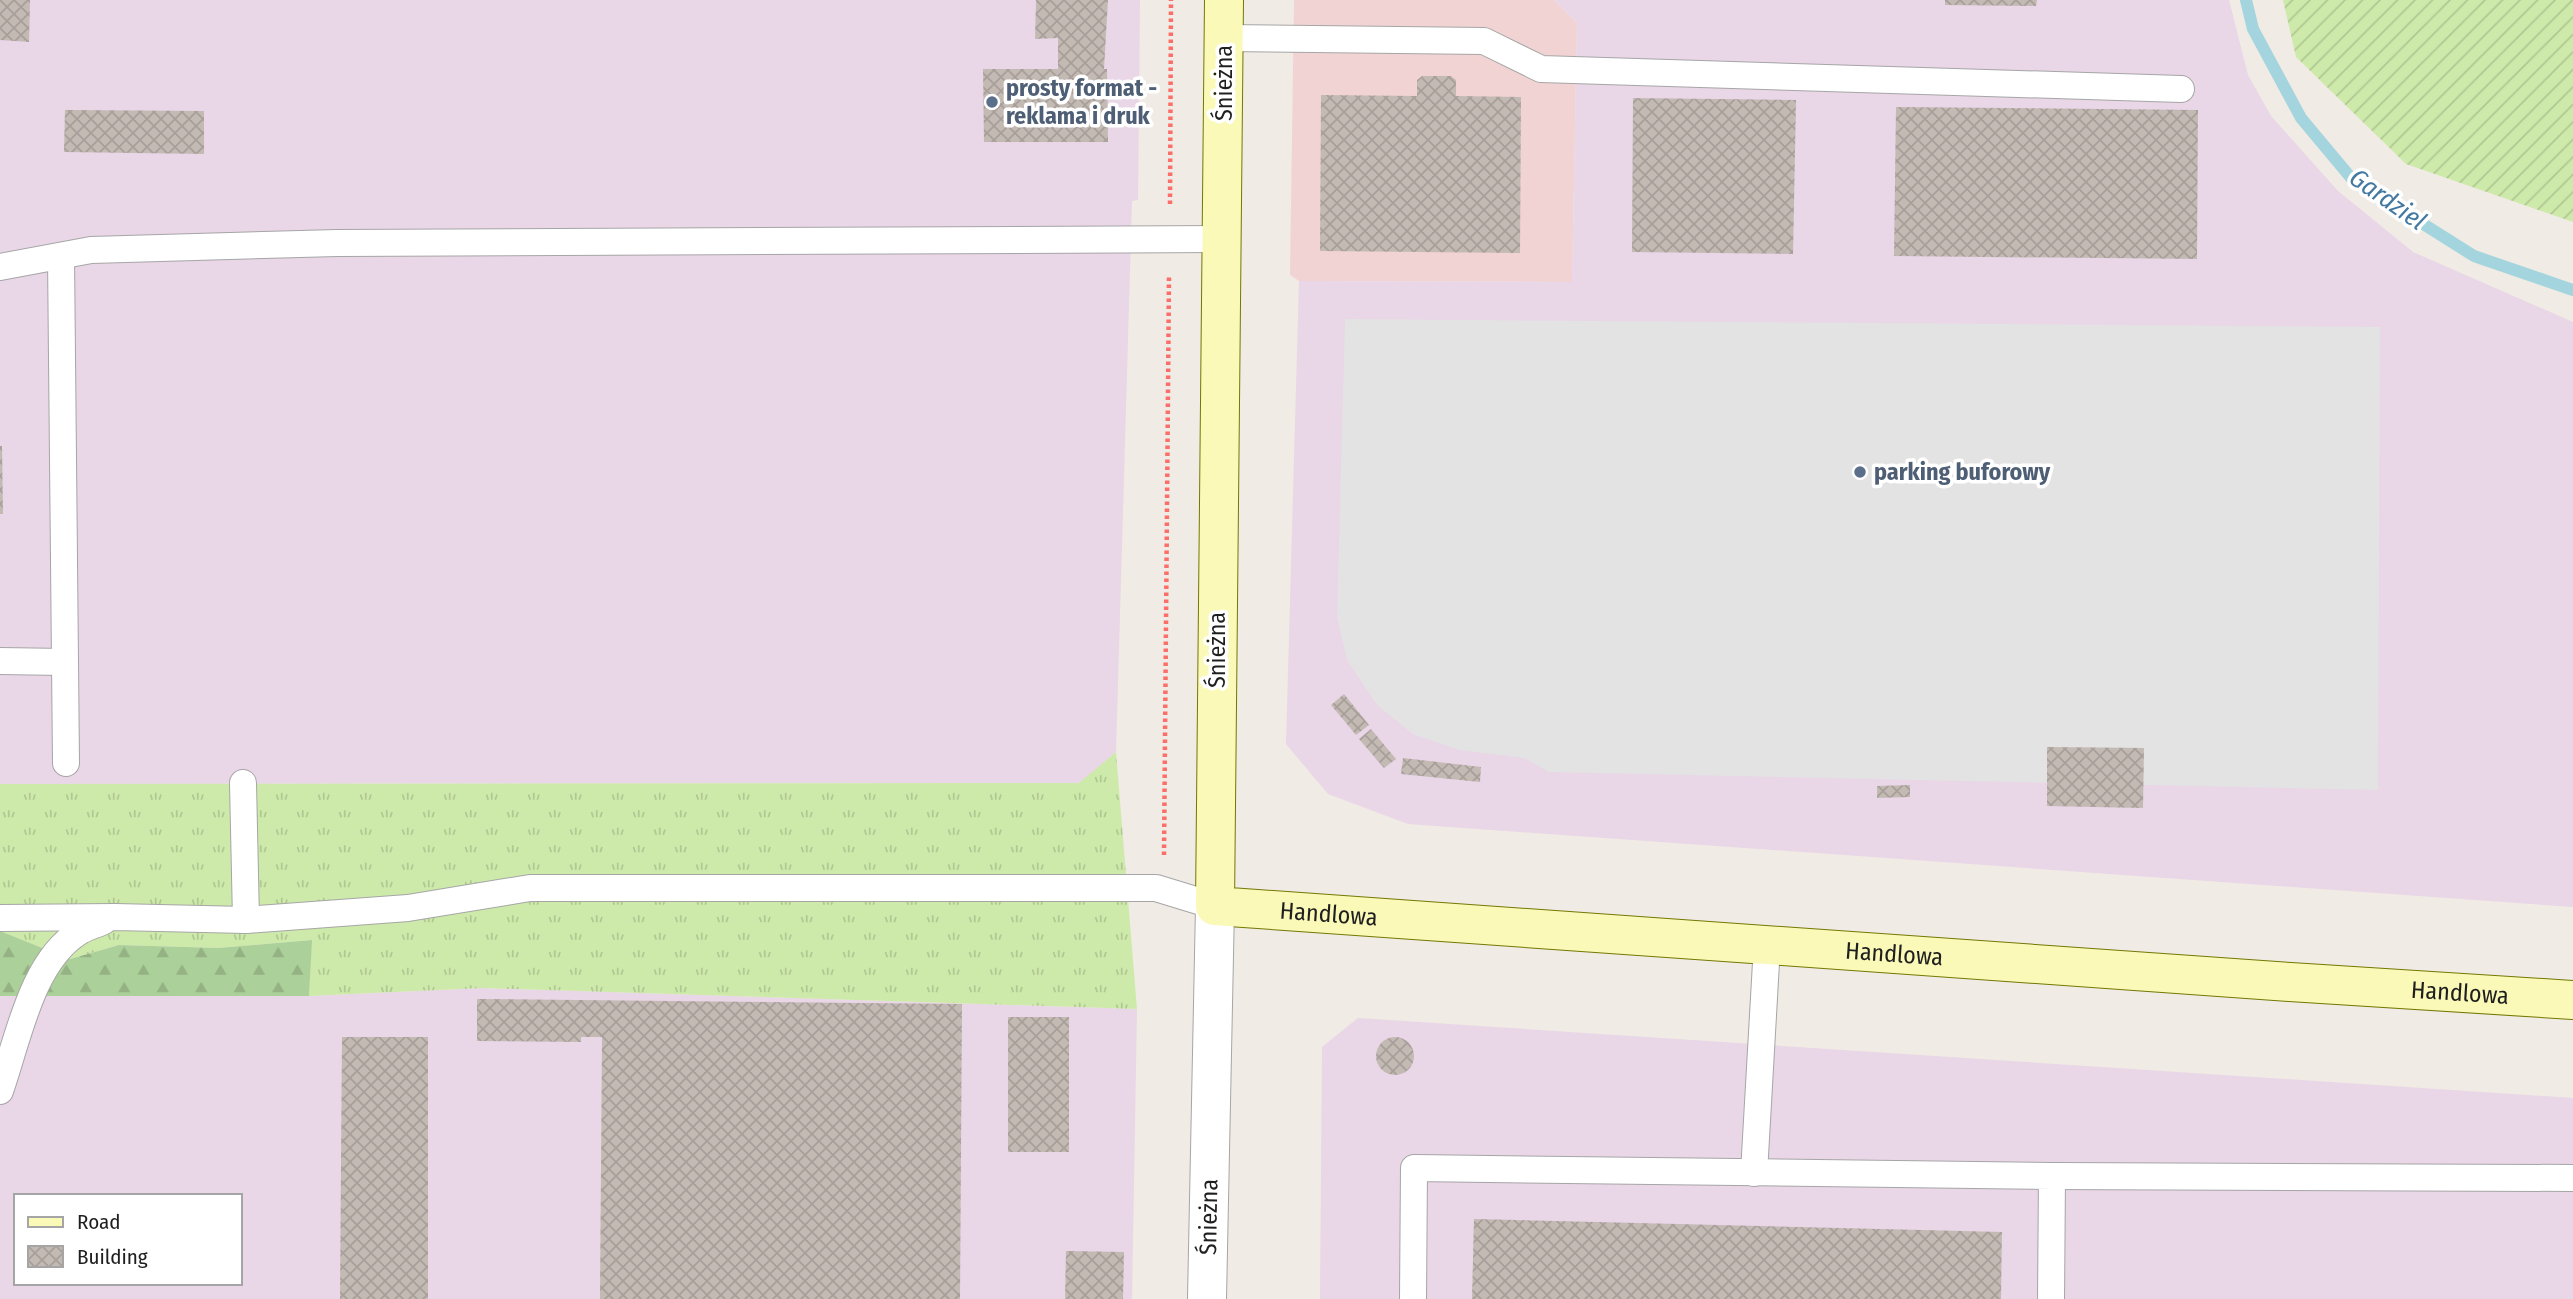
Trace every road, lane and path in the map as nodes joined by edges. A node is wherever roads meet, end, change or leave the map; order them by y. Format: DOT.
graph roads {
  1 [pos="1171,0"];
  2 [pos="1224,0"];
  3 [pos="1224,38"];
  4 [pos="2181,89"];
  5 [pos="1223,239"];
  6 [pos="1169,240"];
  7 [pos="61,256"];
  8 [pos="0,267"];
  9 [pos="0,661"];
  10 [pos="65,662"];
  11 [pos="66,763"];
  12 [pos="243,783"];
  13 [pos="1164,891"];
  14 [pos="1215,906"];
  15 [pos="115,917"];
  16 [pos="0,918"];
  17 [pos="246,919"];
  18 [pos="1767,945"];
  19 [pos="2573,1000"];
  20 [pos="0,1090"];
  21 [pos="1754,1172"];
  22 [pos="2052,1176"];
  23 [pos="2573,1178"];
  24 [pos="1207,1299"];
  25 [pos="1413,1299"];
  26 [pos="2051,1299"];
  1 -- 6 [label="path"];
  2 -- 3 [label="street, Śnieżna"];
  3 -- 4 [label="lane"];
  3 -- 5 [label="street, Śnieżna"];
  5 -- 6 [label="lane"];
  5 -- 14 [label="street, Śnieżna"];
  6 -- 7 [label="lane"];
  6 -- 13 [label="path"];
  7 -- 8 [label="lane"];
  7 -- 10 [label="lane"];
  9 -- 10 [label="lane"];
  10 -- 11 [label="lane"];
  12 -- 17 [label="lane"];
  13 -- 14 [label="lane"];
  13 -- 17 [label="lane"];
  14 -- 18 [label="street, Handlowa"];
  14 -- 24 [label="street, Śnieżna"];
  15 -- 16 [label="lane"];
  15 -- 17 [label="lane"];
  15 -- 20 [label="lane"];
  18 -- 19 [label="street, Handlowa"];
  18 -- 21 [label="lane"];
  21 -- 22 [label="lane"];
  21 -- 25 [label="lane"];
  22 -- 23 [label="lane"];
  22 -- 26 [label="lane"];
}
